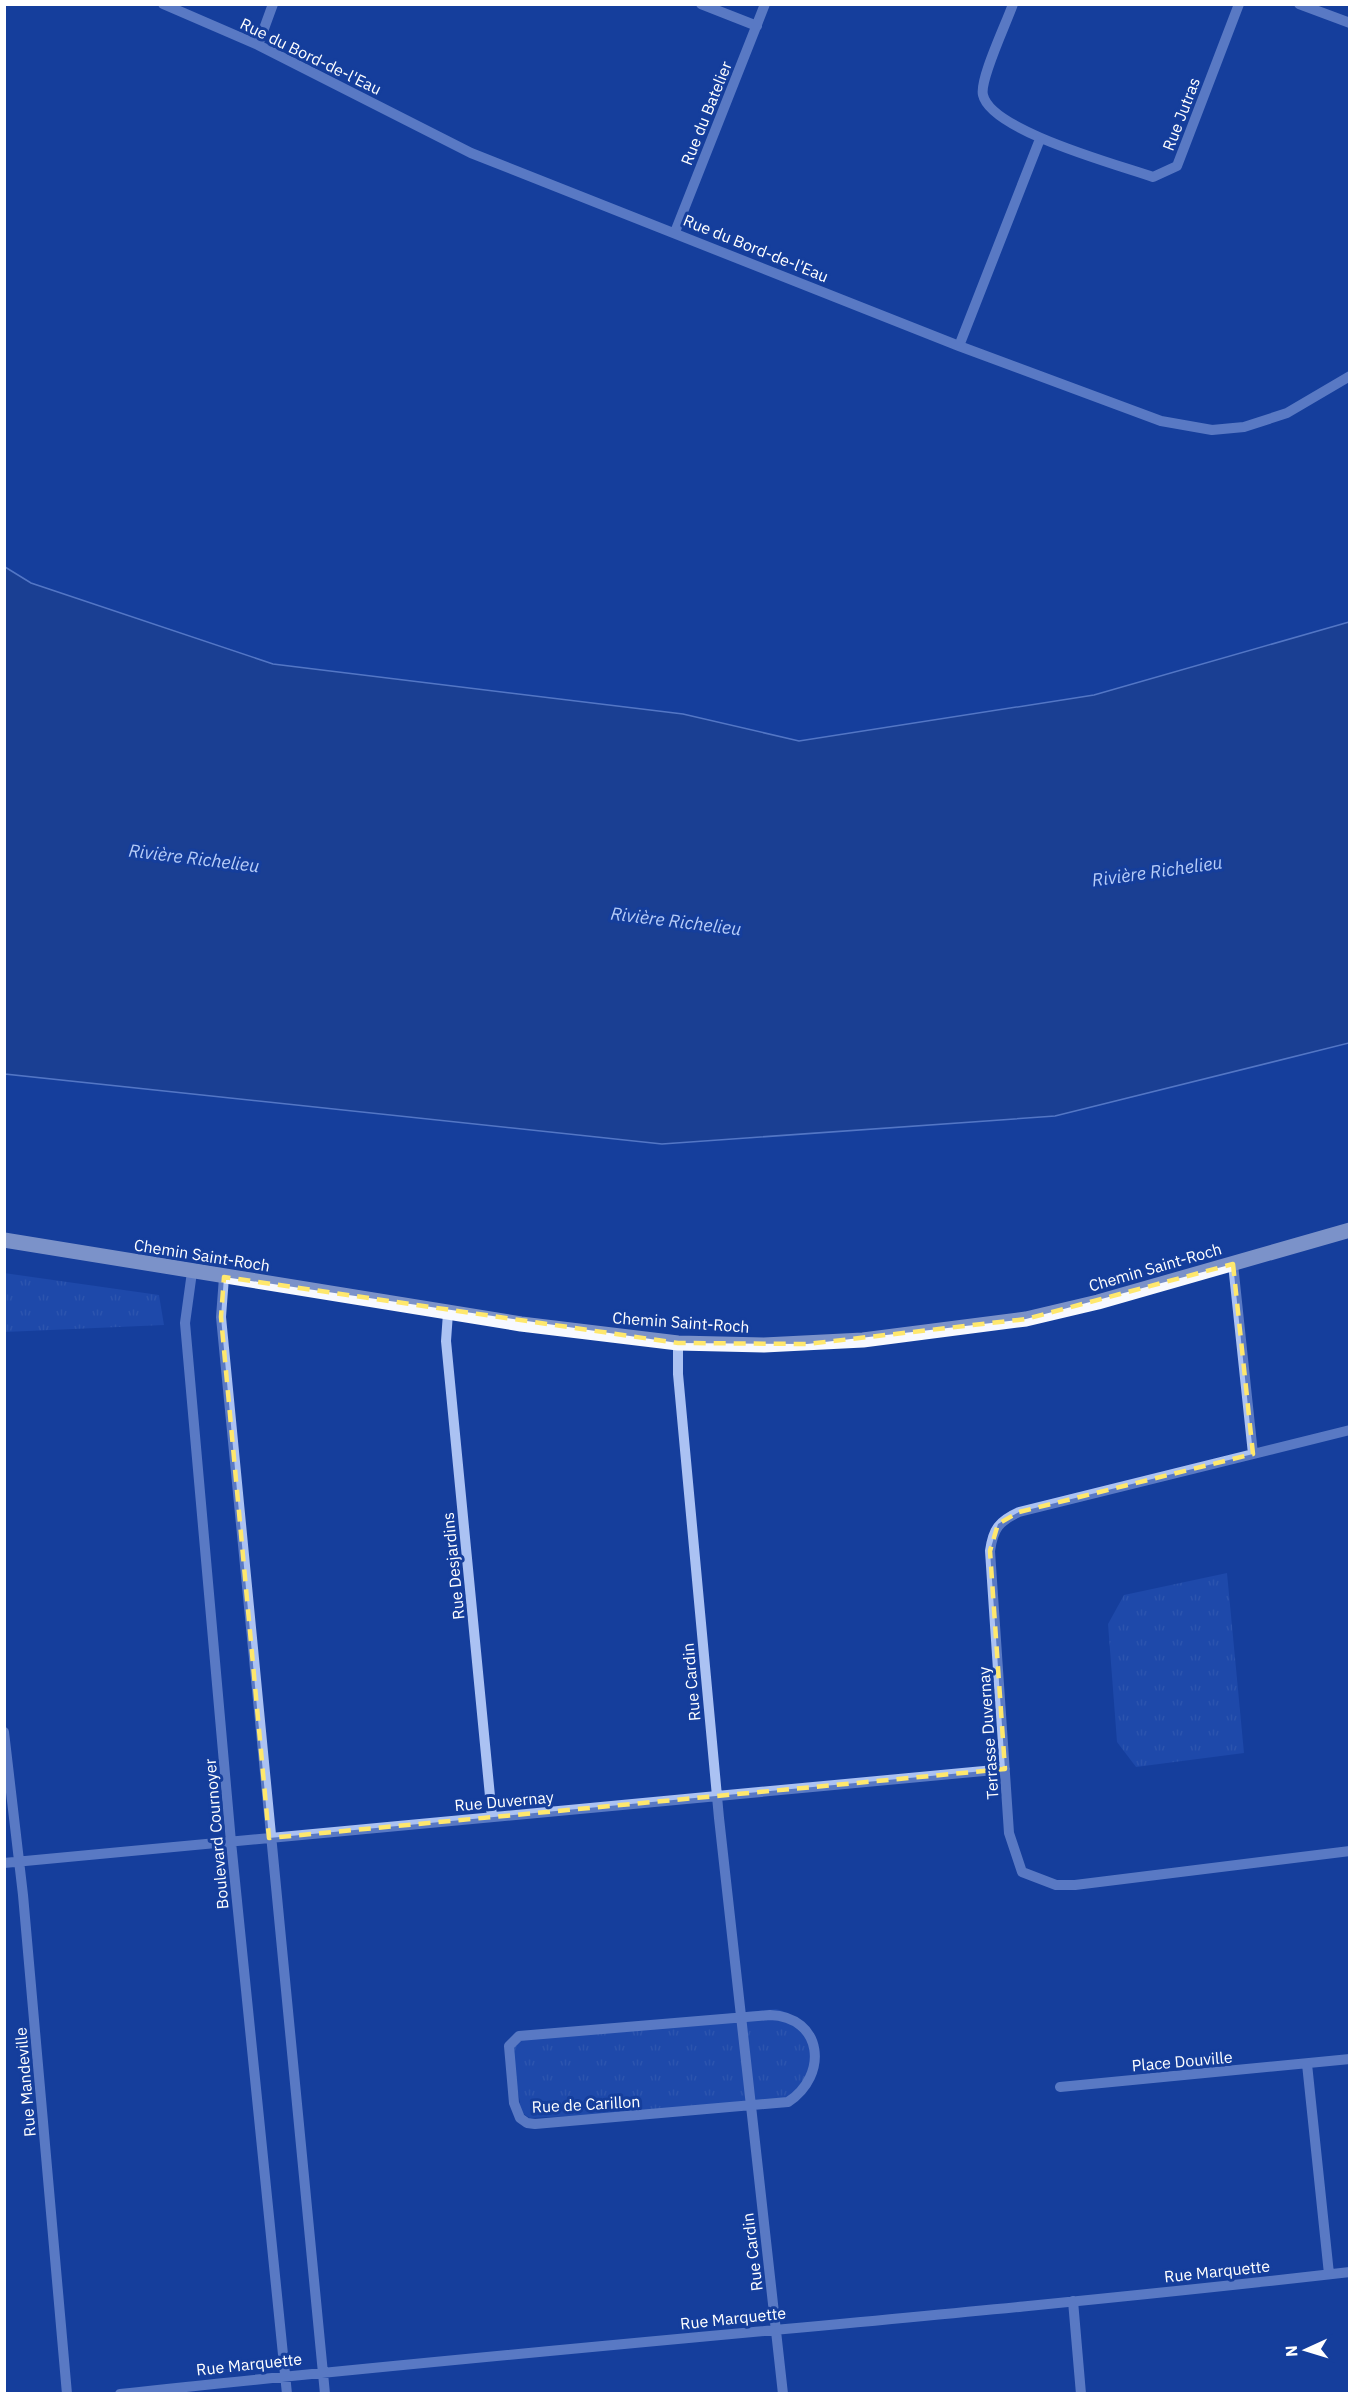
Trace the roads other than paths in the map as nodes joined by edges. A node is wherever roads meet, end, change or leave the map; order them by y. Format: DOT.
graph roads {
  1 [pos="163,4"];
  2 [pos="273,4"];
  3 [pos="701,4"];
  4 [pos="765,4"];
  5 [pos="1013,4"];
  6 [pos="1239,4"];
  7 [pos="1299,4"];
  8 [pos="1350,23"];
  9 [pos="757,26"];
  10 [pos="258,45"];
  11 [pos="1040,139"];
  12 [pos="675,232"];
  13 [pos="959,346"];
  14 [pos="1350,376"];
  15 [pos="1350,1230"];
  16 [pos="4,1240"];
  17 [pos="1233,1264"];
  18 [pos="192,1272"];
  19 [pos="224,1277"];
  20 [pos="448,1313"];
  21 [pos="678,1343"];
  22 [pos="1350,1430"];
  23 [pos="1253,1454"];
  24 [pos="4,1732"];
  25 [pos="1005,1769"];
  26 [pos="717,1797"];
  27 [pos="492,1817"];
  28 [pos="269,1838"];
  29 [pos="231,1842"];
  30 [pos="1350,1851"];
  31 [pos="20,1862"];
  32 [pos="4,1863"];
  33 [pos="741,2017"];
  34 [pos="1350,2059"];
  35 [pos="1307,2064"];
  36 [pos="1060,2087"];
  37 [pos="750,2107"];
  38 [pos="1350,2272"];
  39 [pos="1329,2274"];
  40 [pos="1073,2301"];
  41 [pos="776,2329"];
  42 [pos="322,2371"];
  43 [pos="285,2376"];
  44 [pos="67,2394"];
  45 [pos="120,2394"];
  46 [pos="287,2394"];
  47 [pos="325,2394"];
  48 [pos="783,2394"];
  49 [pos="1081,2394"];
  1 -- 10 [label="street, Rue du Bord-de-l'Eau"];
  2 -- 10 [label="street"];
  3 -- 9 [label="street"];
  4 -- 9 [label="street, Rue du Batelier"];
  5 -- 11 [label="street, Rue Jutras"];
  6 -- 11 [label="street, Rue Jutras"];
  7 -- 8 [label="street"];
  9 -- 12 [label="street, Rue du Batelier"];
  10 -- 12 [label="street, Rue du Bord-de-l'Eau"];
  11 -- 13 [label="street"];
  12 -- 13 [label="street, Rue du Bord-de-l'Eau"];
  13 -- 14 [label="street, Rue du Bord-de-l'Eau"];
  15 -- 17 [label="main road, Chemin Saint-Roch"];
  16 -- 18 [label="main road, Chemin Saint-Roch"];
  17 -- 21 [label="main road, Chemin Saint-Roch"];
  17 -- 23 [label="street"];
  18 -- 19 [label="main road, Chemin Saint-Roch"];
  18 -- 29 [label="street, Boulevard Cournoyer"];
  19 -- 20 [label="main road, Chemin Saint-Roch"];
  19 -- 28 [label="street"];
  20 -- 21 [label="main road, Chemin Saint-Roch"];
  20 -- 27 [label="street, Rue Desjardins"];
  21 -- 26 [label="street, Rue Cardin"];
  22 -- 23 [label="street, Terrasse Duvernay"];
  23 -- 25 [label="street, Terrasse Duvernay"];
  24 -- 31 [label="street, Rue Mandeville"];
  25 -- 26 [label="street, Rue Duvernay"];
  25 -- 30 [label="street, Terrasse Duvernay"];
  26 -- 27 [label="street, Rue Duvernay"];
  26 -- 33 [label="street, Rue Cardin"];
  27 -- 28 [label="street, Rue Duvernay"];
  28 -- 29 [label="street, Rue Duvernay"];
  28 -- 42 [label="street"];
  29 -- 31 [label="street, Rue Duvernay"];
  29 -- 43 [label="street, Boulevard Cournoyer"];
  31 -- 32 [label="street, Rue Duvernay"];
  31 -- 44 [label="street, Rue Mandeville"];
  33 -- 37 [label="street, Rue Cardin"];
  33 -- 37 [label="street"];
  33 -- 37 [label="street, Rue de Carillon"];
  34 -- 35 [label="street, Place Douville"];
  35 -- 36 [label="street, Place Douville"];
  35 -- 39 [label="street"];
  37 -- 41 [label="street, Rue Cardin"];
  38 -- 39 [label="street, Rue Marquette"];
  39 -- 40 [label="street, Rue Marquette"];
  40 -- 41 [label="street, Rue Marquette"];
  40 -- 49 [label="street"];
  41 -- 42 [label="street, Rue Marquette"];
  41 -- 48 [label="street, Rue Cardin"];
  42 -- 43 [label="street, Rue Marquette"];
  42 -- 47 [label="street"];
  43 -- 45 [label="street, Rue Marquette"];
  43 -- 46 [label="street, Boulevard Cournoyer"];
}
